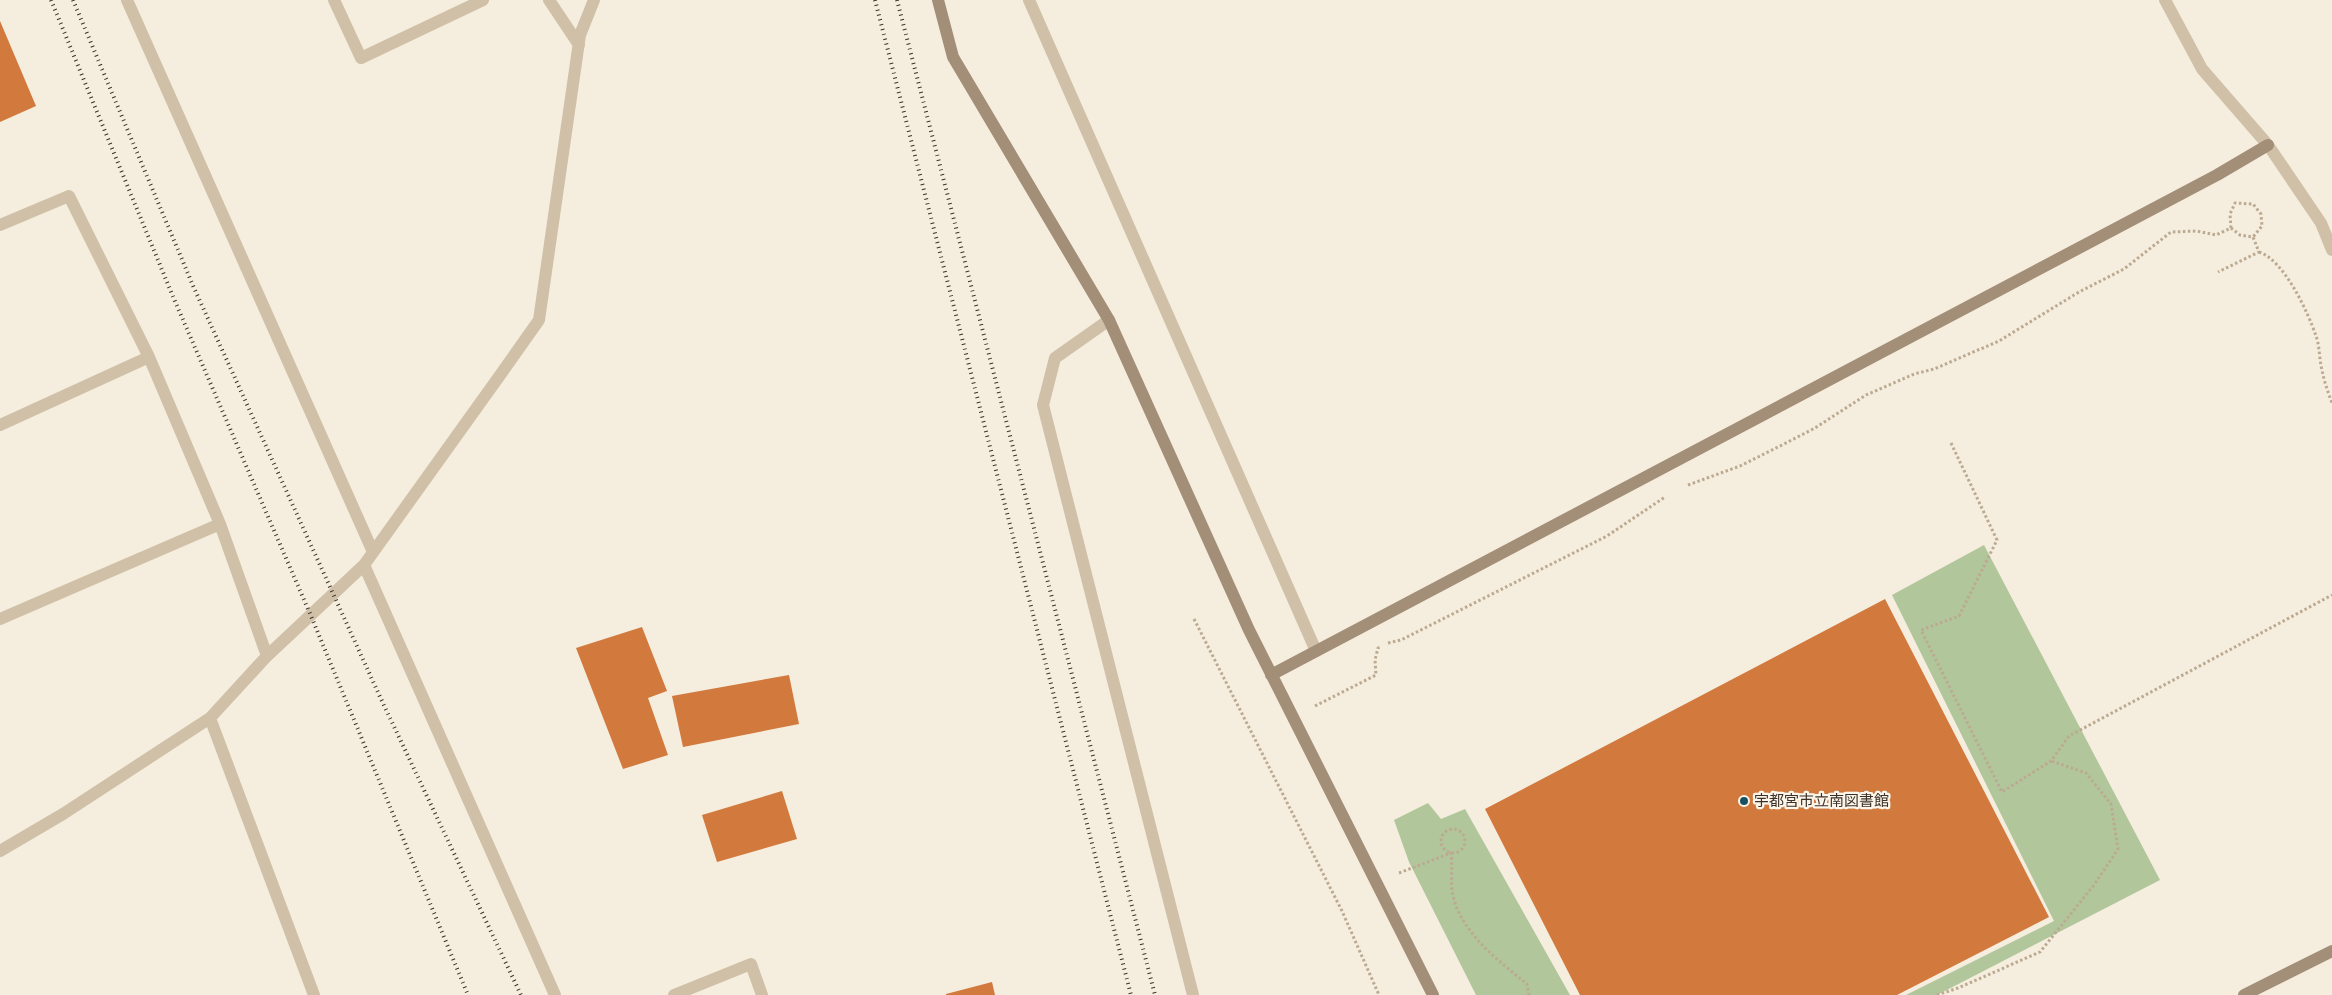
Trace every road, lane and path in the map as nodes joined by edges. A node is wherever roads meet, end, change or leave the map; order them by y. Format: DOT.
graph roads {
  1 [pos="127,0"];
  2 [pos="334,0"];
  3 [pos="483,0"];
  4 [pos="549,0"];
  5 [pos="594,0"];
  6 [pos="938,0"];
  7 [pos="1030,0"];
  8 [pos="2165,0"];
  9 [pos="578,46"];
  10 [pos="2268,145"];
  11 [pos="0,225"];
  12 [pos="2231,228"];
  13 [pos="2253,237"];
  14 [pos="2332,250"];
  15 [pos="2259,252"];
  16 [pos="2218,272"];
  17 [pos="1109,320"];
  18 [pos="148,357"];
  19 [pos="2332,403"];
  20 [pos="0,425"];
  21 [pos="1951,443"];
  22 [pos="1682,488"];
  23 [pos="1669,494"];
  24 [pos="220,524"];
  25 [pos="373,552"];
  26 [pos="364,565"];
  27 [pos="2332,595"];
  28 [pos="0,619"];
  29 [pos="1194,619"];
  30 [pos="1316,650"];
  31 [pos="267,656"];
  32 [pos="1271,675"];
  33 [pos="1314,706"];
  34 [pos="210,718"];
  35 [pos="2052,761"];
  36 [pos="0,851"];
  37 [pos="1451,854"];
  38 [pos="1398,873"];
  39 [pos="2332,951"];
  40 [pos="314,995"];
  41 [pos="555,995"];
  42 [pos="674,995"];
  43 [pos="762,995"];
  44 [pos="1193,995"];
  45 [pos="1380,995"];
  46 [pos="1433,995"];
  47 [pos="1529,995"];
  48 [pos="1937,995"];
  49 [pos="2244,995"];
  1 -- 25 [label="street"];
  2 -- 3 [label="street"];
  4 -- 9 [label="street"];
  5 -- 9 [label="street"];
  6 -- 17 [label="street"];
  7 -- 30 [label="street"];
  8 -- 10 [label="street"];
  9 -- 25 [label="street"];
  10 -- 14 [label="street"];
  10 -- 30 [label="street"];
  11 -- 18 [label="street"];
  12 -- 13 [label="path"];
  12 -- 13 [label="path"];
  12 -- 22 [label="path"];
  13 -- 15 [label="path"];
  15 -- 16 [label="path"];
  15 -- 19 [label="path"];
  17 -- 32 [label="street"];
  17 -- 44 [label="street"];
  18 -- 20 [label="street"];
  18 -- 24 [label="street"];
  21 -- 35 [label="path"];
  23 -- 33 [label="path"];
  24 -- 28 [label="street"];
  24 -- 31 [label="street"];
  25 -- 26 [label="street"];
  26 -- 31 [label="street"];
  26 -- 41 [label="street"];
  27 -- 35 [label="path"];
  29 -- 45 [label="path"];
  30 -- 32 [label="street"];
  31 -- 34 [label="street"];
  32 -- 46 [label="street"];
  34 -- 36 [label="street"];
  34 -- 40 [label="street"];
  35 -- 48 [label="path"];
  37 -- 37 [label="path"];
  37 -- 38 [label="path"];
  37 -- 47 [label="path"];
  39 -- 49 [label="street"];
  42 -- 43 [label="street"];
}
